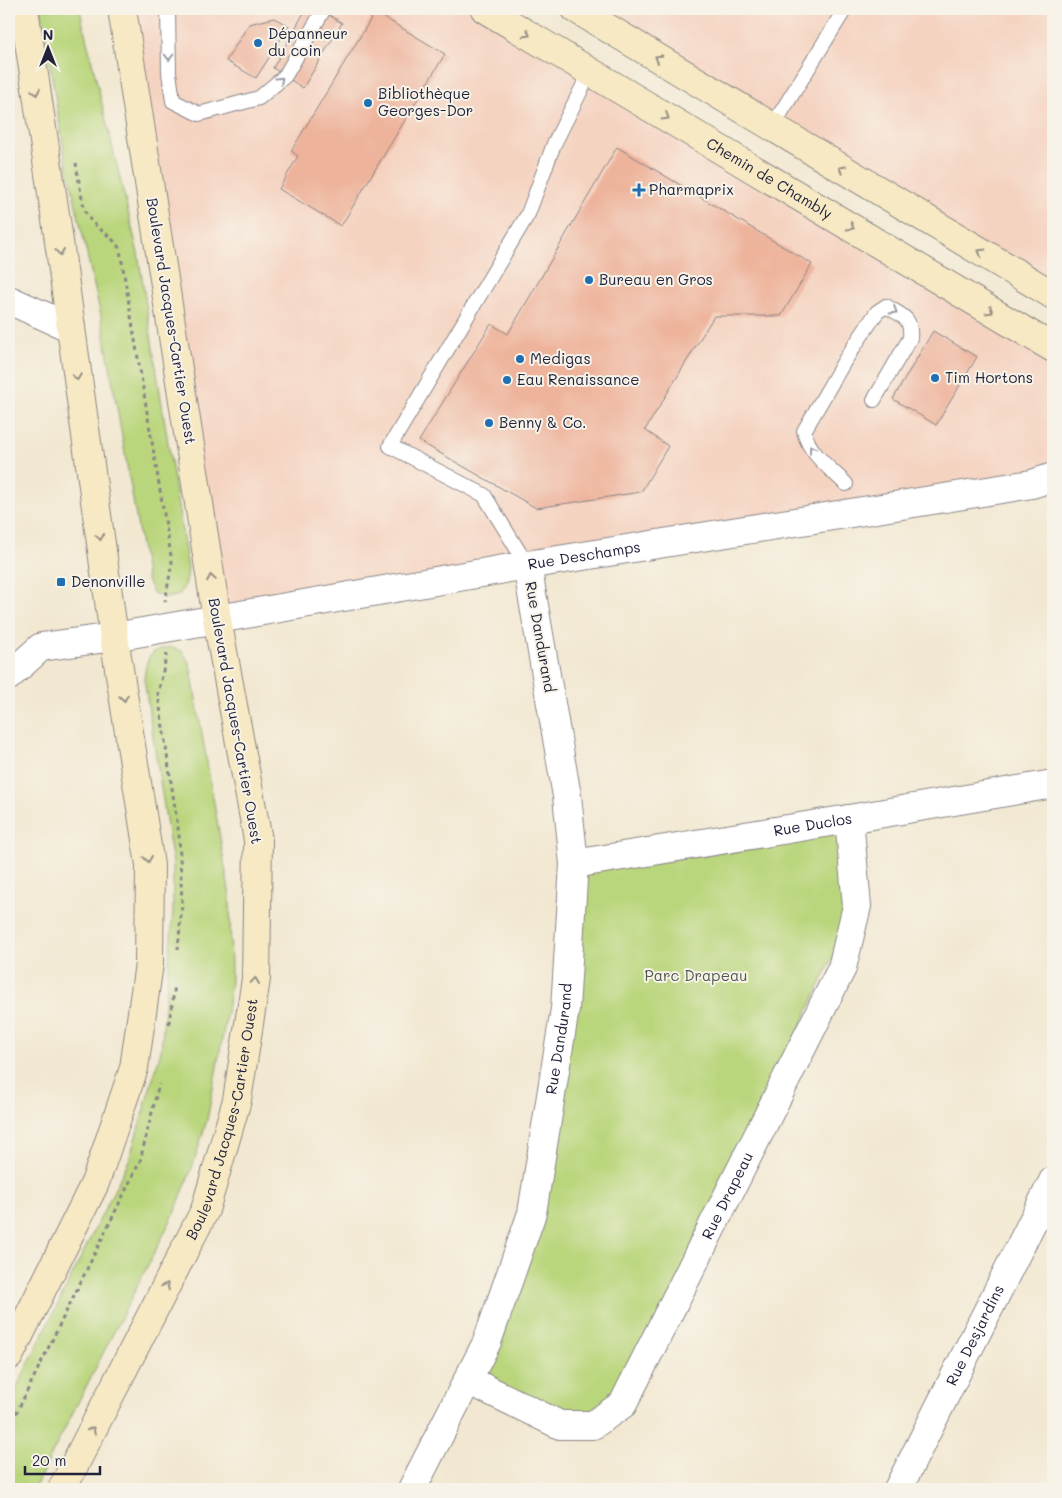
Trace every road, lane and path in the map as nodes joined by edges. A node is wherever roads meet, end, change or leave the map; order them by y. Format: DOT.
graph roads {
  1 [pos="24,9"];
  2 [pos="122,9"];
  3 [pos="168,9"];
  4 [pos="324,9"];
  5 [pos="485,9"];
  6 [pos="576,9"];
  7 [pos="845,9"];
  8 [pos="590,72"];
  9 [pos="772,127"];
  10 [pos="1053,295"];
  11 [pos="9,300"];
  12 [pos="70,328"];
  13 [pos="1053,348"];
  14 [pos="874,400"];
  15 [pos="1053,477"];
  16 [pos="846,484"];
  17 [pos="527,565"];
  18 [pos="217,619"];
  19 [pos="114,637"];
  20 [pos="9,676"];
  21 [pos="1053,784"];
  22 [pos="848,819"];
  23 [pos="574,864"];
  24 [pos="1053,1181"];
  25 [pos="9,1356"];
  26 [pos="468,1380"];
  27 [pos="62,1489"];
  28 [pos="412,1489"];
  29 [pos="898,1489"];
  1 -- 12 [label="main road, one-way"];
  18 -- 2 [label="main road, Boulevard Jacques-Cartier Ouest, one-way"];
  3 -- 4 [label="lane, one-way"];
  5 -- 8 [label="main road, Chemin de Chambly, one-way"];
  9 -- 6 [label="main road, one-way"];
  7 -- 9 [label="lane"];
  8 -- 13 [label="main road, Chemin de Chambly, one-way"];
  8 -- 17 [label="lane"];
  10 -- 9 [label="main road, one-way"];
  11 -- 12 [label="street"];
  12 -- 19 [label="main road, one-way"];
  16 -- 14 [label="lane, one-way"];
  15 -- 17 [label="street, Rue Deschamps"];
  17 -- 18 [label="street, Rue Deschamps"];
  17 -- 23 [label="street, Rue Dandurand"];
  18 -- 19 [label="street, Rue Deschamps"];
  27 -- 18 [label="main road, Boulevard Jacques-Cartier Ouest, one-way"];
  19 -- 20 [label="street, Rue Deschamps"];
  19 -- 25 [label="main road, one-way"];
  21 -- 22 [label="street, Rue Duclos"];
  22 -- 23 [label="street, Rue Duclos"];
  22 -- 26 [label="street, Rue Drapeau"];
  23 -- 26 [label="street, Rue Dandurand"];
  24 -- 29 [label="street, Rue Desjardins"];
  26 -- 28 [label="street, Rue Dandurand"];
}
